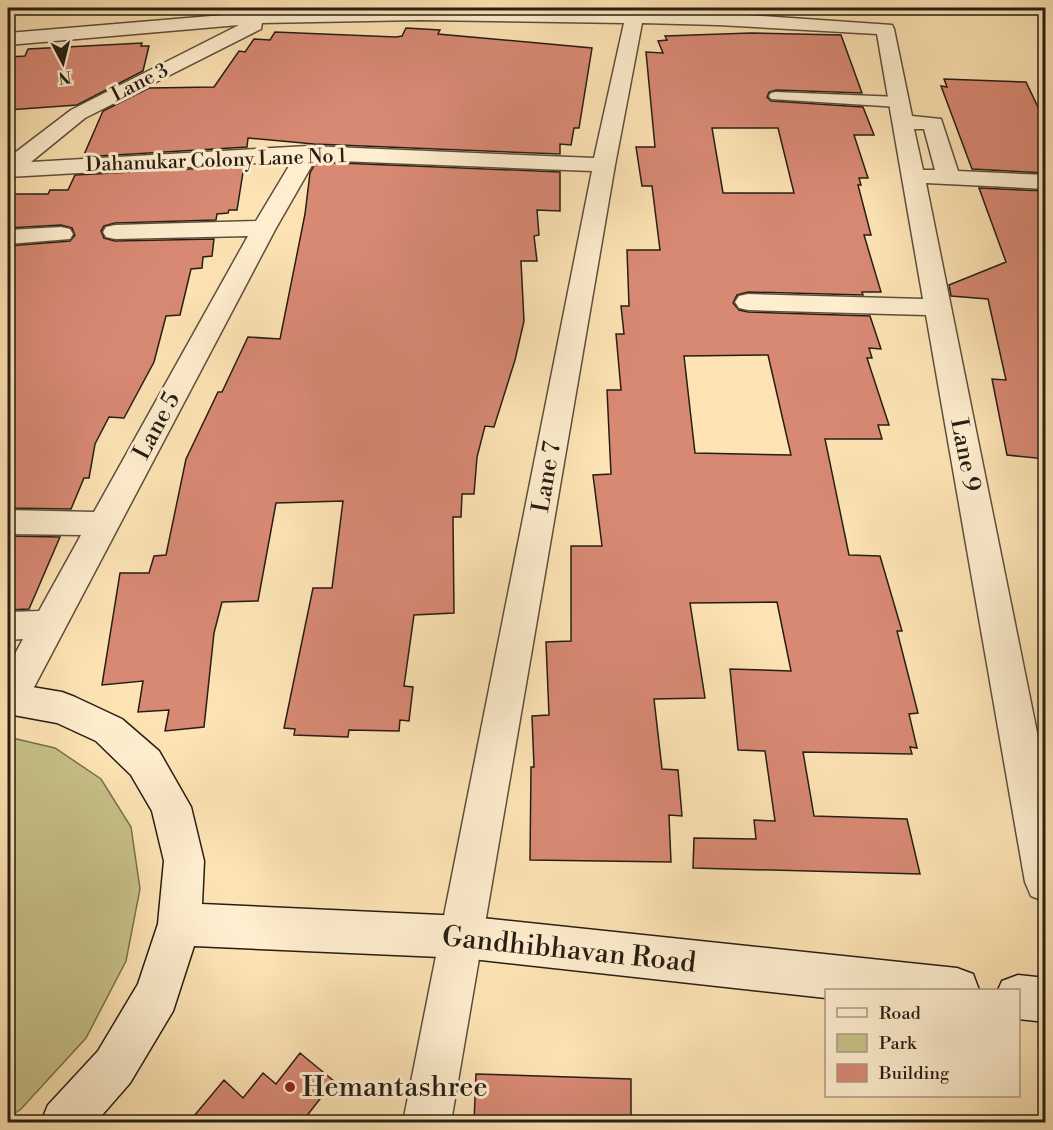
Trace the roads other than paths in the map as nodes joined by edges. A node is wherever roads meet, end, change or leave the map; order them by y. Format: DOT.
graph roads {
  1 [pos="274,12"];
  2 [pos="634,18"];
  3 [pos="8,39"];
  4 [pos="776,96"];
  5 [pos="900,111"];
  6 [pos="308,153"];
  7 [pos="604,165"];
  8 [pos="8,169"];
  9 [pos="912,176"];
  10 [pos="948,177"];
  11 [pos="1046,182"];
  12 [pos="264,228"];
  13 [pos="115,232"];
  14 [pos="61,234"];
  15 [pos="8,237"];
  16 [pos="748,303"];
  17 [pos="937,307"];
  18 [pos="8,522"];
  19 [pos="105,524"];
  20 [pos="49,624"];
  21 [pos="8,626"];
  22 [pos="8,699"];
  23 [pos="1046,882"];
  24 [pos="179,924"];
  25 [pos="463,937"];
  26 [pos="948,989"];
  27 [pos="1020,997"];
  28 [pos="1046,1000"];
  29 [pos="66,1122"];
  30 [pos="427,1122"];
  1 -- 2 [label="street"];
  1 -- 3 [label="street"];
  1 -- 8 [label="street, Lane 3"];
  2 -- 5 [label="street, Lane 9"];
  2 -- 7 [label="street, Lane 7"];
  4 -- 5 [label="lane"];
  5 -- 9 [label="street, Lane 9"];
  5 -- 10 [label="street"];
  6 -- 7 [label="street, Dahanukar Colony Lane No 1"];
  6 -- 8 [label="street, Dahanukar Colony Lane No 1"];
  6 -- 12 [label="street, Lane 5"];
  7 -- 25 [label="street, Lane 7"];
  9 -- 10 [label="street"];
  9 -- 17 [label="street, Lane 9"];
  10 -- 11 [label="street"];
  12 -- 13 [label="street"];
  12 -- 19 [label="street, Lane 5"];
  14 -- 15 [label="street"];
  16 -- 17 [label="street"];
  17 -- 23 [label="street, Lane 9"];
  18 -- 19 [label="street"];
  19 -- 20 [label="street, Lane 5"];
  20 -- 21 [label="street"];
  20 -- 22 [label="street, Lane 5"];
  22 -- 24 [label="street"];
  24 -- 25 [label="street, Gandhibhavan Road"];
  24 -- 29 [label="street"];
  25 -- 26 [label="street, Gandhibhavan Road"];
  25 -- 30 [label="street, Lane 7"];
  27 -- 28 [label="street"];
}
